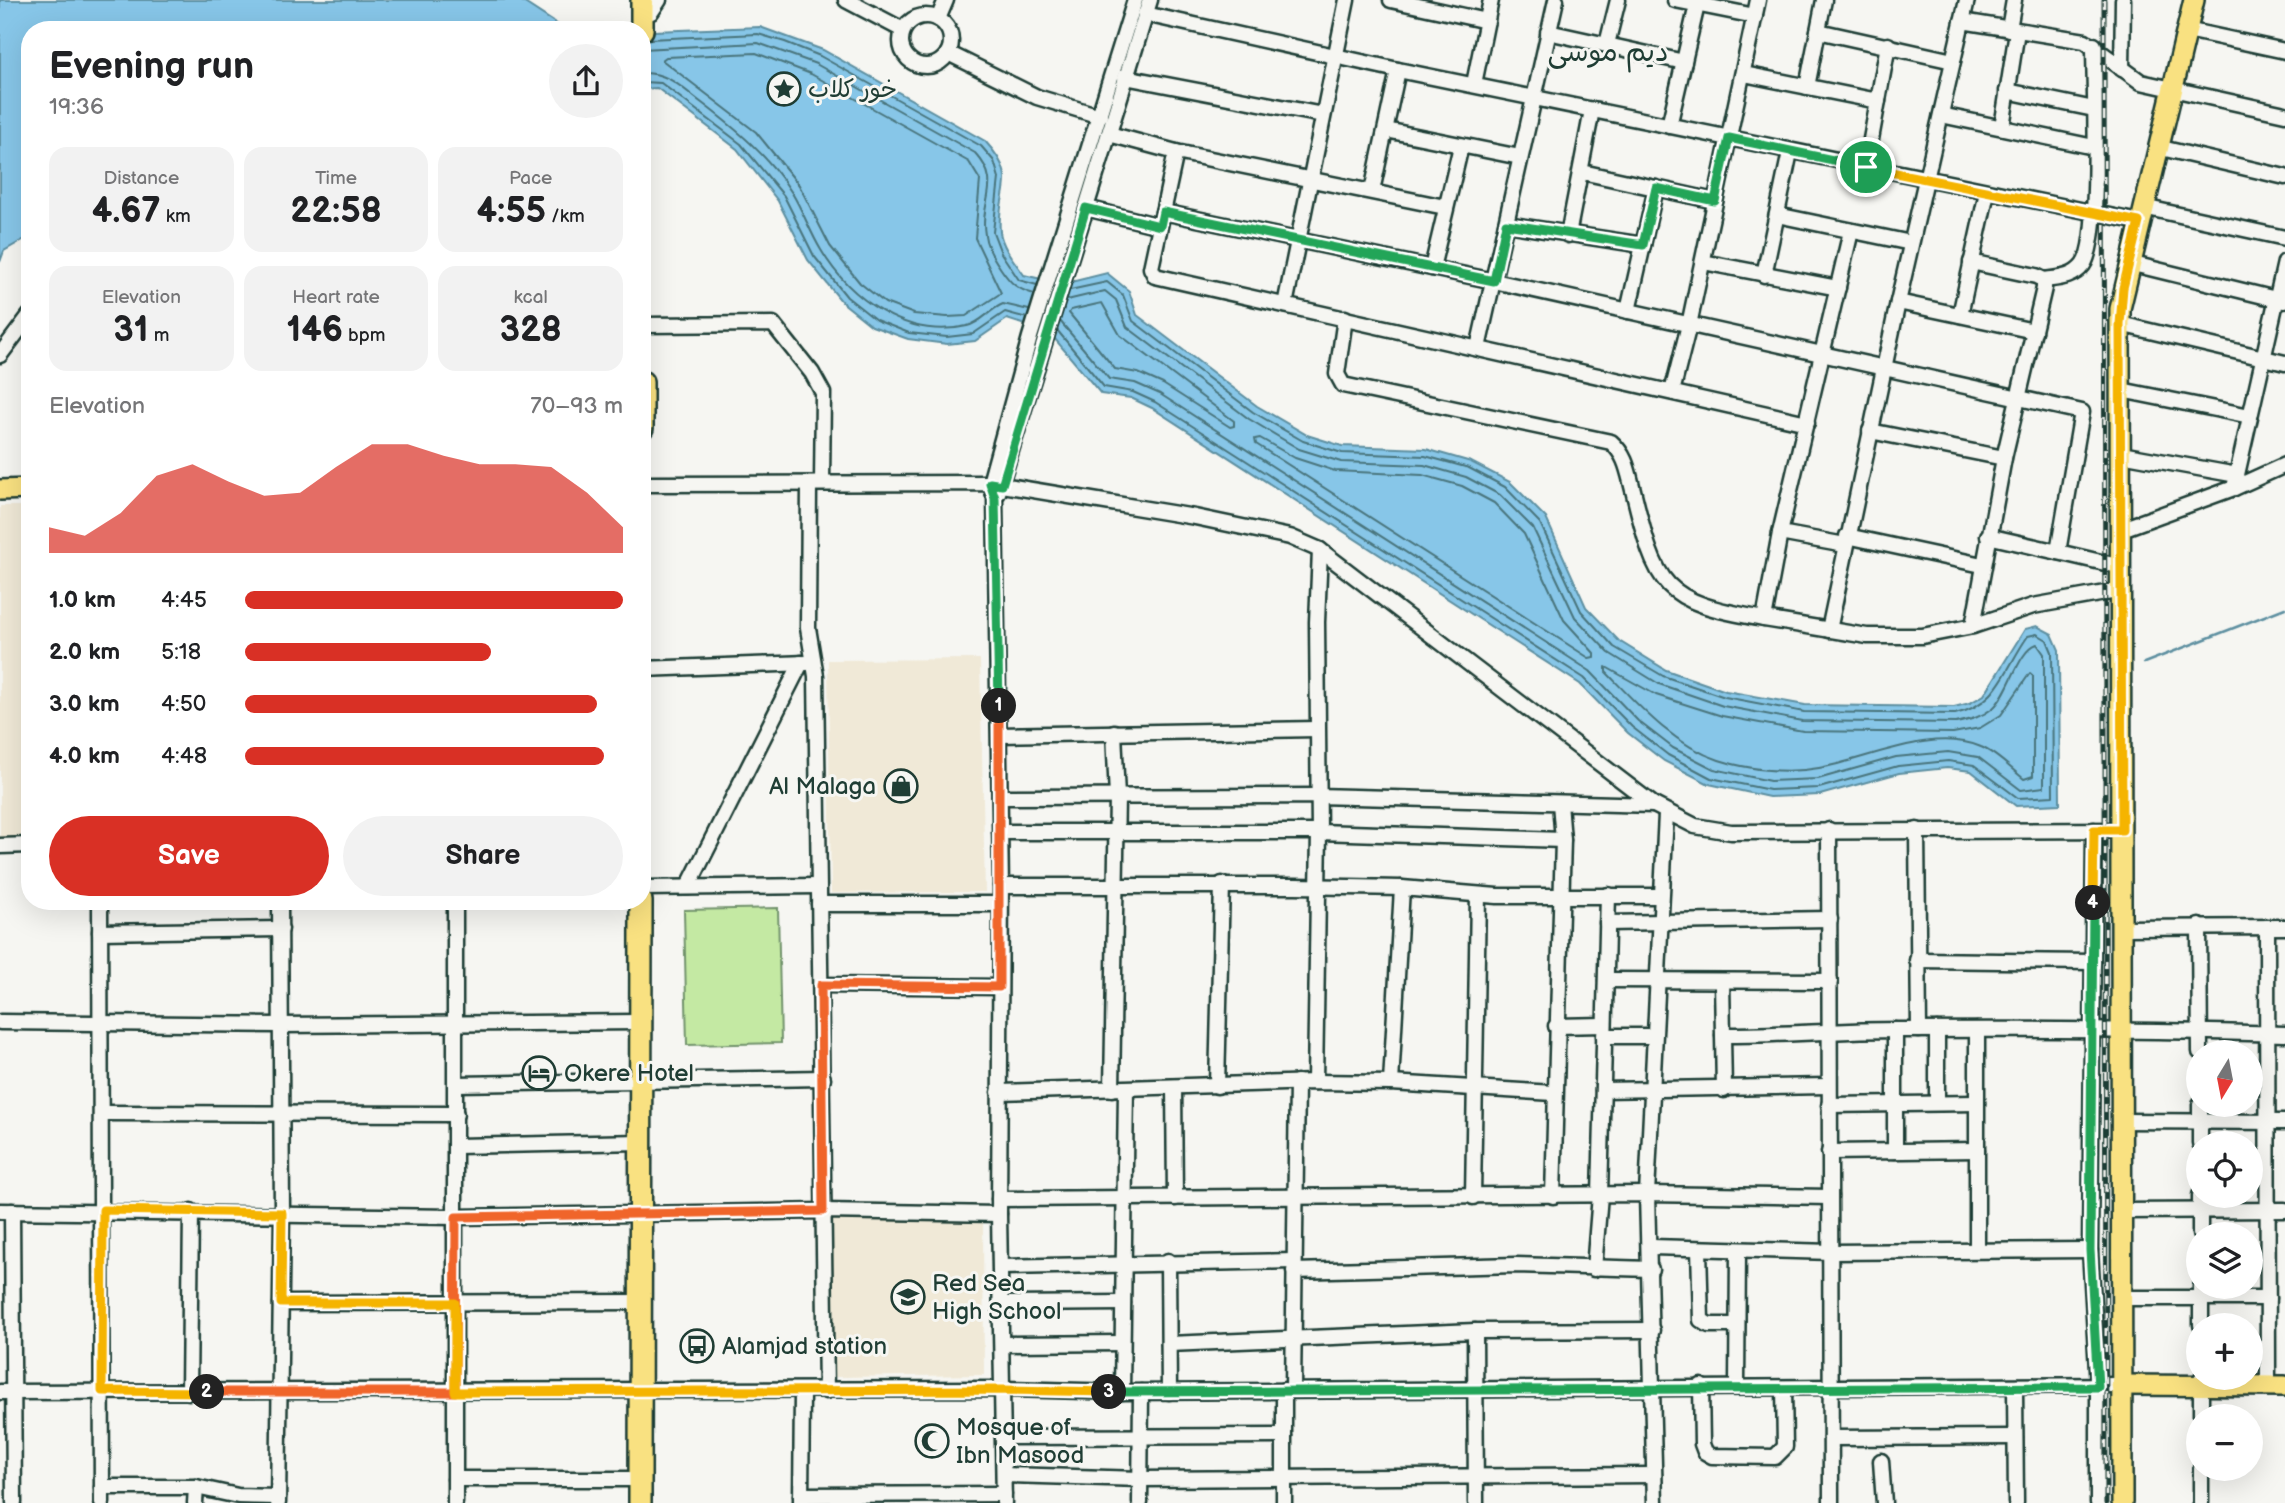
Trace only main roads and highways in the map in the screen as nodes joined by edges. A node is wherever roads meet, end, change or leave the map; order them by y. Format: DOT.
graph roads {
  1 [pos="2194,0"];
  2 [pos="21,489"];
  3 [pos="0,490"];
  4 [pos="641,910"];
  5 [pos="2186,1383"];
  6 [pos="2121,1385"];
  7 [pos="640,1503"];
  8 [pos="2122,1503"];
  1 -- 6 [label="main road"];
  2 -- 3 [label="main road"];
  4 -- 7 [label="highway"];
  5 -- 6 [label="main road"];
  6 -- 8 [label="main road"];
}
